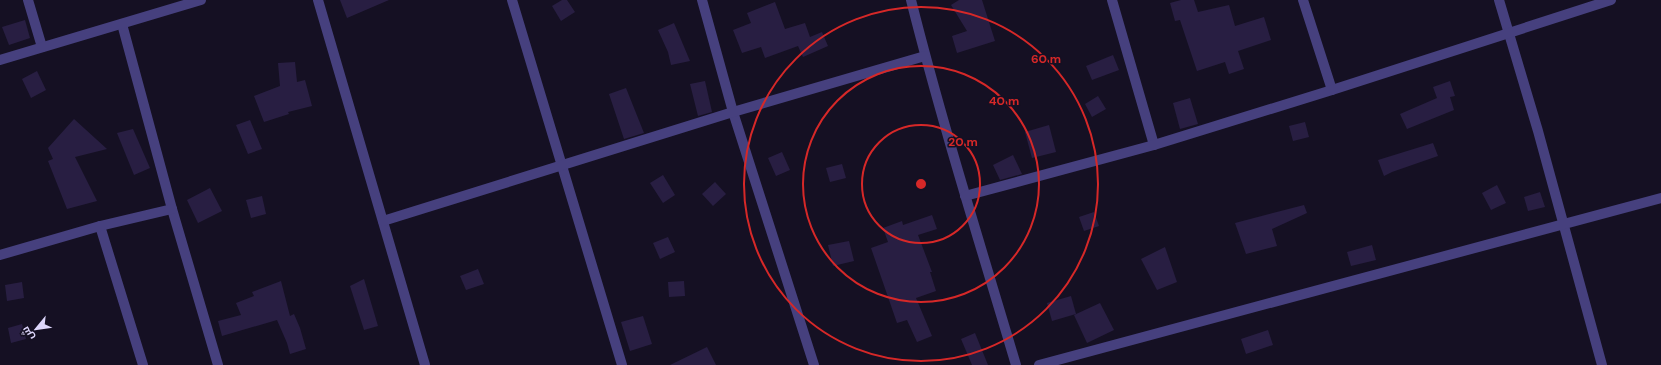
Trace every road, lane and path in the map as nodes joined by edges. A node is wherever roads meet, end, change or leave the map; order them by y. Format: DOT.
graph roads {
  1 [pos="28,0"];
  2 [pos="201,0"];
  3 [pos="318,0"];
  4 [pos="512,0"];
  5 [pos="702,0"];
  6 [pos="911,0"];
  7 [pos="1112,0"];
  8 [pos="1303,0"];
  9 [pos="1499,0"];
  10 [pos="1611,0"];
  11 [pos="122,24"];
  12 [pos="1509,34"];
  13 [pos="42,47"];
  14 [pos="925,56"];
  15 [pos="0,60"];
  16 [pos="1332,90"];
  17 [pos="733,112"];
  18 [pos="1154,145"];
  19 [pos="562,165"];
  20 [pos="965,196"];
  21 [pos="1661,198"];
  22 [pos="172,209"];
  23 [pos="383,221"];
  24 [pos="1564,224"];
  25 [pos="100,226"];
  26 [pos="0,255"];
  27 [pos="422,364"];
  28 [pos="143,365"];
  29 [pos="218,365"];
  30 [pos="622,365"];
  31 [pos="814,365"];
  32 [pos="1016,365"];
  33 [pos="1038,365"];
  34 [pos="1602,365"];
  1 -- 13 [label="street"];
  2 -- 11 [label="street"];
  3 -- 23 [label="street"];
  4 -- 19 [label="street"];
  5 -- 17 [label="street"];
  6 -- 14 [label="street"];
  7 -- 18 [label="street"];
  8 -- 16 [label="street"];
  9 -- 12 [label="street"];
  10 -- 12 [label="street"];
  11 -- 13 [label="street"];
  11 -- 22 [label="street"];
  12 -- 16 [label="street"];
  12 -- 24 [label="street"];
  13 -- 15 [label="street"];
  14 -- 17 [label="street"];
  14 -- 20 [label="street"];
  16 -- 18 [label="street"];
  17 -- 19 [label="street"];
  17 -- 31 [label="street"];
  18 -- 20 [label="street"];
  19 -- 23 [label="street"];
  19 -- 30 [label="street"];
  20 -- 32 [label="street"];
  21 -- 24 [label="street"];
  22 -- 25 [label="street"];
  22 -- 29 [label="street"];
  23 -- 27 [label="street"];
  24 -- 33 [label="street"];
  24 -- 34 [label="street"];
  25 -- 26 [label="street"];
  25 -- 28 [label="street"];
}
